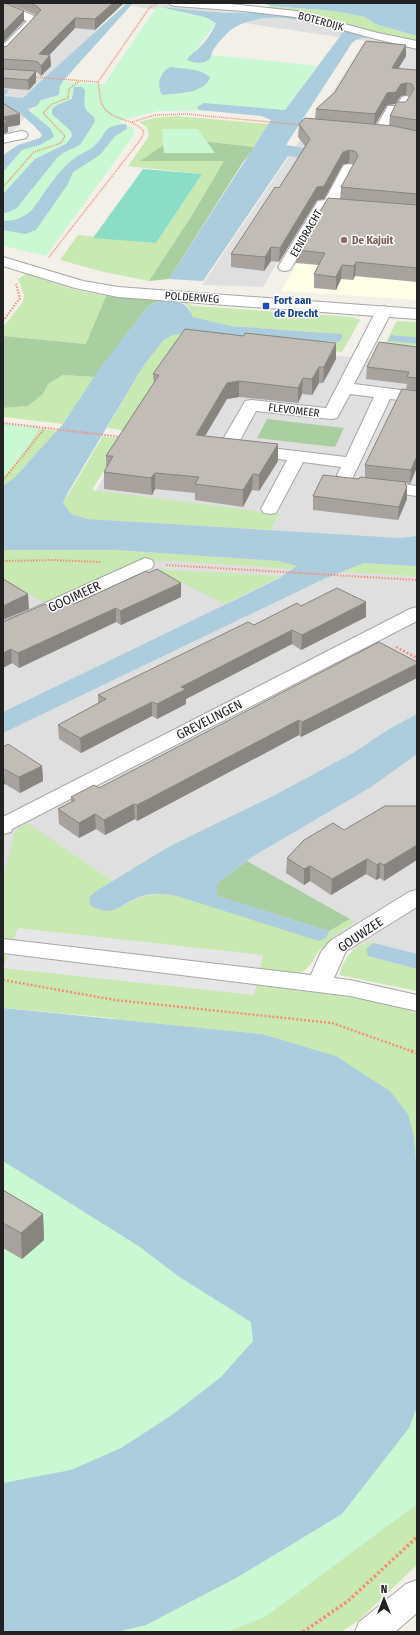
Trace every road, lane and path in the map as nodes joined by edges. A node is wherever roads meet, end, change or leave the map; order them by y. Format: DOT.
graph roads {
  1 [pos="160,3"];
  2 [pos="175,3"];
  3 [pos="3,7"];
  4 [pos="417,44"];
  5 [pos="3,52"];
  6 [pos="34,77"];
  7 [pos="78,80"];
  8 [pos="98,82"];
  9 [pos="406,100"];
  10 [pos="131,122"];
  11 [pos="302,125"];
  12 [pos="364,130"];
  13 [pos="379,132"];
  14 [pos="394,133"];
  15 [pos="21,135"];
  16 [pos="3,139"];
  17 [pos="349,168"];
  18 [pos="3,186"];
  19 [pos="329,205"];
  20 [pos="366,208"];
  21 [pos="3,261"];
  22 [pos="285,268"];
  23 [pos="30,270"];
  24 [pos="384,311"];
  25 [pos="417,314"];
  26 [pos="3,321"];
  27 [pos="345,388"];
  28 [pos="384,393"];
  29 [pos="417,397"];
  30 [pos="3,422"];
  31 [pos="45,428"];
  32 [pos="128,438"];
  33 [pos="297,457"];
  34 [pos="352,463"];
  35 [pos="3,480"];
  36 [pos="417,491"];
  37 [pos="270,509"];
  38 [pos="3,561"];
  39 [pos="145,564"];
  40 [pos="417,580"];
  41 [pos="417,613"];
  42 [pos="3,629"];
  43 [pos="3,825"];
  44 [pos="417,897"];
  45 [pos="3,946"];
  46 [pos="3,980"];
  47 [pos="319,984"];
  48 [pos="417,1003"];
  49 [pos="417,1053"];
  50 [pos="417,1537"];
  51 [pos="417,1594"];
  52 [pos="303,1632"];
  53 [pos="371,1632"];
  1 -- 8 [label="path"];
  2 -- 4 [label="street, BOTERDIJK"];
  3 -- 5 [label="street"];
  6 -- 7 [label="path"];
  7 -- 8 [label="path"];
  7 -- 18 [label="path"];
  8 -- 10 [label="path"];
  9 -- 13 [label="street"];
  10 -- 11 [label="path"];
  10 -- 23 [label="path"];
  12 -- 13 [label="street"];
  13 -- 14 [label="street"];
  15 -- 16 [label="street"];
  17 -- 19 [label="street, EENDRACHT"];
  19 -- 20 [label="street, EENDRACHT"];
  19 -- 22 [label="street, EENDRACHT"];
  21 -- 23 [label="street, POLDERWEG"];
  23 -- 24 [label="street, POLDERWEG"];
  23 -- 26 [label="path"];
  24 -- 25 [label="street, POLDERWEG"];
  24 -- 27 [label="street, FLEVOMEER"];
  27 -- 28 [label="street"];
  27 -- 33 [label="street, FLEVOMEER"];
  28 -- 29 [label="street"];
  28 -- 34 [label="street"];
  30 -- 31 [label="path"];
  31 -- 32 [label="path"];
  31 -- 35 [label="path"];
  33 -- 34 [label="street, FLEVOMEER"];
  33 -- 37 [label="street"];
  34 -- 36 [label="street"];
  38 -- 39 [label="path"];
  39 -- 40 [label="path"];
  39 -- 42 [label="street, GOOIMEER"];
  41 -- 43 [label="street, GREVELINGEN"];
  44 -- 47 [label="street, GOUWZEE"];
  45 -- 47 [label="street"];
  46 -- 49 [label="path"];
  47 -- 48 [label="street"];
  50 -- 52 [label="path"];
  51 -- 53 [label="street"];
}
